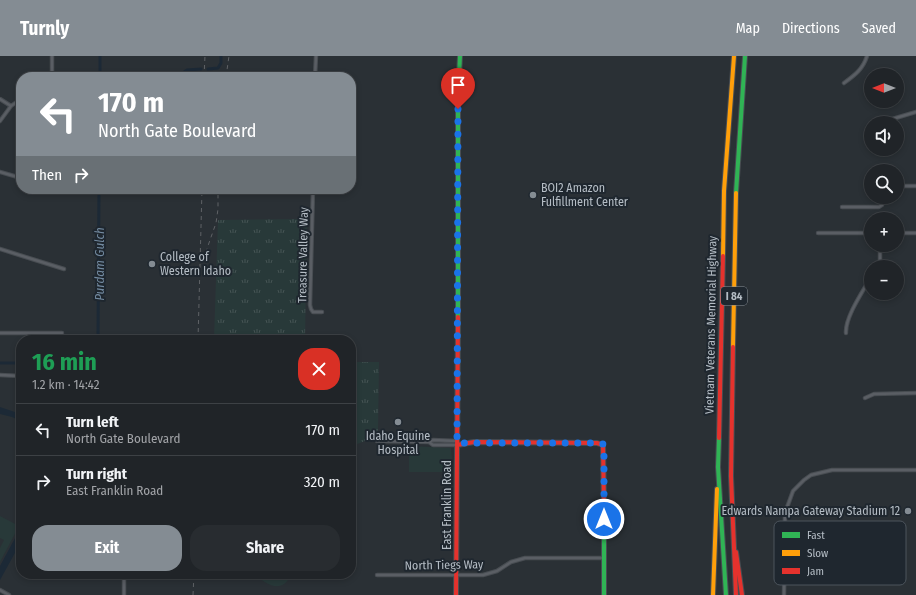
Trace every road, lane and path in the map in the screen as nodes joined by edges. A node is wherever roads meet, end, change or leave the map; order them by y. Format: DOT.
graph roads {
  1 [pos="52,56"];
  2 [pos="316,56"];
  3 [pos="460,56"];
  4 [pos="734,56"];
  5 [pos="745,56"];
  6 [pos="867,56"];
  7 [pos="52,72"];
  8 [pos="315,72"];
  9 [pos="844,83"];
  10 [pos="0,98"];
  11 [pos="16,102"];
  12 [pos="10,106"];
  13 [pos="916,112"];
  14 [pos="903,116"];
  15 [pos="0,121"];
  16 [pos="0,172"];
  17 [pos="16,177"];
  18 [pos="904,186"];
  19 [pos="916,186"];
  20 [pos="313,194"];
  21 [pos="882,204"];
  22 [pos="842,207"];
  23 [pos="818,233"];
  24 [pos="864,233"];
  25 [pos="904,233"];
  26 [pos="916,233"];
  27 [pos="0,249"];
  28 [pos="64,269"];
  29 [pos="864,290"];
  30 [pos="322,312"];
  31 [pos="0,333"];
  32 [pos="62,333"];
  33 [pos="846,333"];
  34 [pos="0,375"];
  35 [pos="16,376"];
  36 [pos="916,393"];
  37 [pos="865,398"];
  38 [pos="378,441"];
  39 [pos="457,443"];
  40 [pos="718,467"];
  41 [pos="916,470"];
  42 [pos="785,521"];
  43 [pos="733,536"];
  44 [pos="604,558"];
  45 [pos="377,575"];
  46 [pos="456,576"];
  47 [pos="124,579"];
  48 [pos="784,585"];
  49 [pos="0,590"];
  50 [pos="9,595"];
  51 [pos="124,595"];
  52 [pos="456,595"];
  53 [pos="604,595"];
  54 [pos="713,595"];
  55 [pos="726,595"];
  56 [pos="736,595"];
  57 [pos="742,595"];
  58 [pos="784,595"];
  1 -- 7 [label="street"];
  2 -- 8 [label="street"];
  3 -- 39 [label="main road, East Franklin Road"];
  4 -- 40 [label="main road, Vietnam Veterans Memorial Highway / I 84"];
  5 -- 43 [label="main road, Vietnam Veterans Memorial Highway / I 84"];
  6 -- 9 [label="street"];
  10 -- 12 [label="street"];
  11 -- 12 [label="street"];
  12 -- 15 [label="street"];
  13 -- 14 [label="street"];
  16 -- 17 [label="street"];
  18 -- 19 [label="street"];
  20 -- 30 [label="street, Treasure Valley Way"];
  21 -- 22 [label="street"];
  23 -- 24 [label="street"];
  25 -- 26 [label="street"];
  27 -- 28 [label="street"];
  29 -- 33 [label="street"];
  31 -- 32 [label="street"];
  34 -- 35 [label="street"];
  36 -- 37 [label="street"];
  38 -- 39 [label="street"];
  39 -- 44 [label="main road"];
  39 -- 46 [label="main road, East Franklin Road"];
  40 -- 54 [label="main road"];
  40 -- 55 [label="main road, Vietnam Veterans Memorial Highway / I 84"];
  41 -- 42 [label="street"];
  43 -- 56 [label="main road, Vietnam Veterans Memorial Highway / I 84"];
  43 -- 57 [label="main road"];
  44 -- 46 [label="street, North Tiegs Way"];
  44 -- 53 [label="main road"];
  45 -- 46 [label="street, North Tiegs Way"];
  46 -- 52 [label="main road, East Franklin Road"];
  47 -- 51 [label="street"];
  48 -- 58 [label="street"];
  49 -- 50 [label="street"];
}
